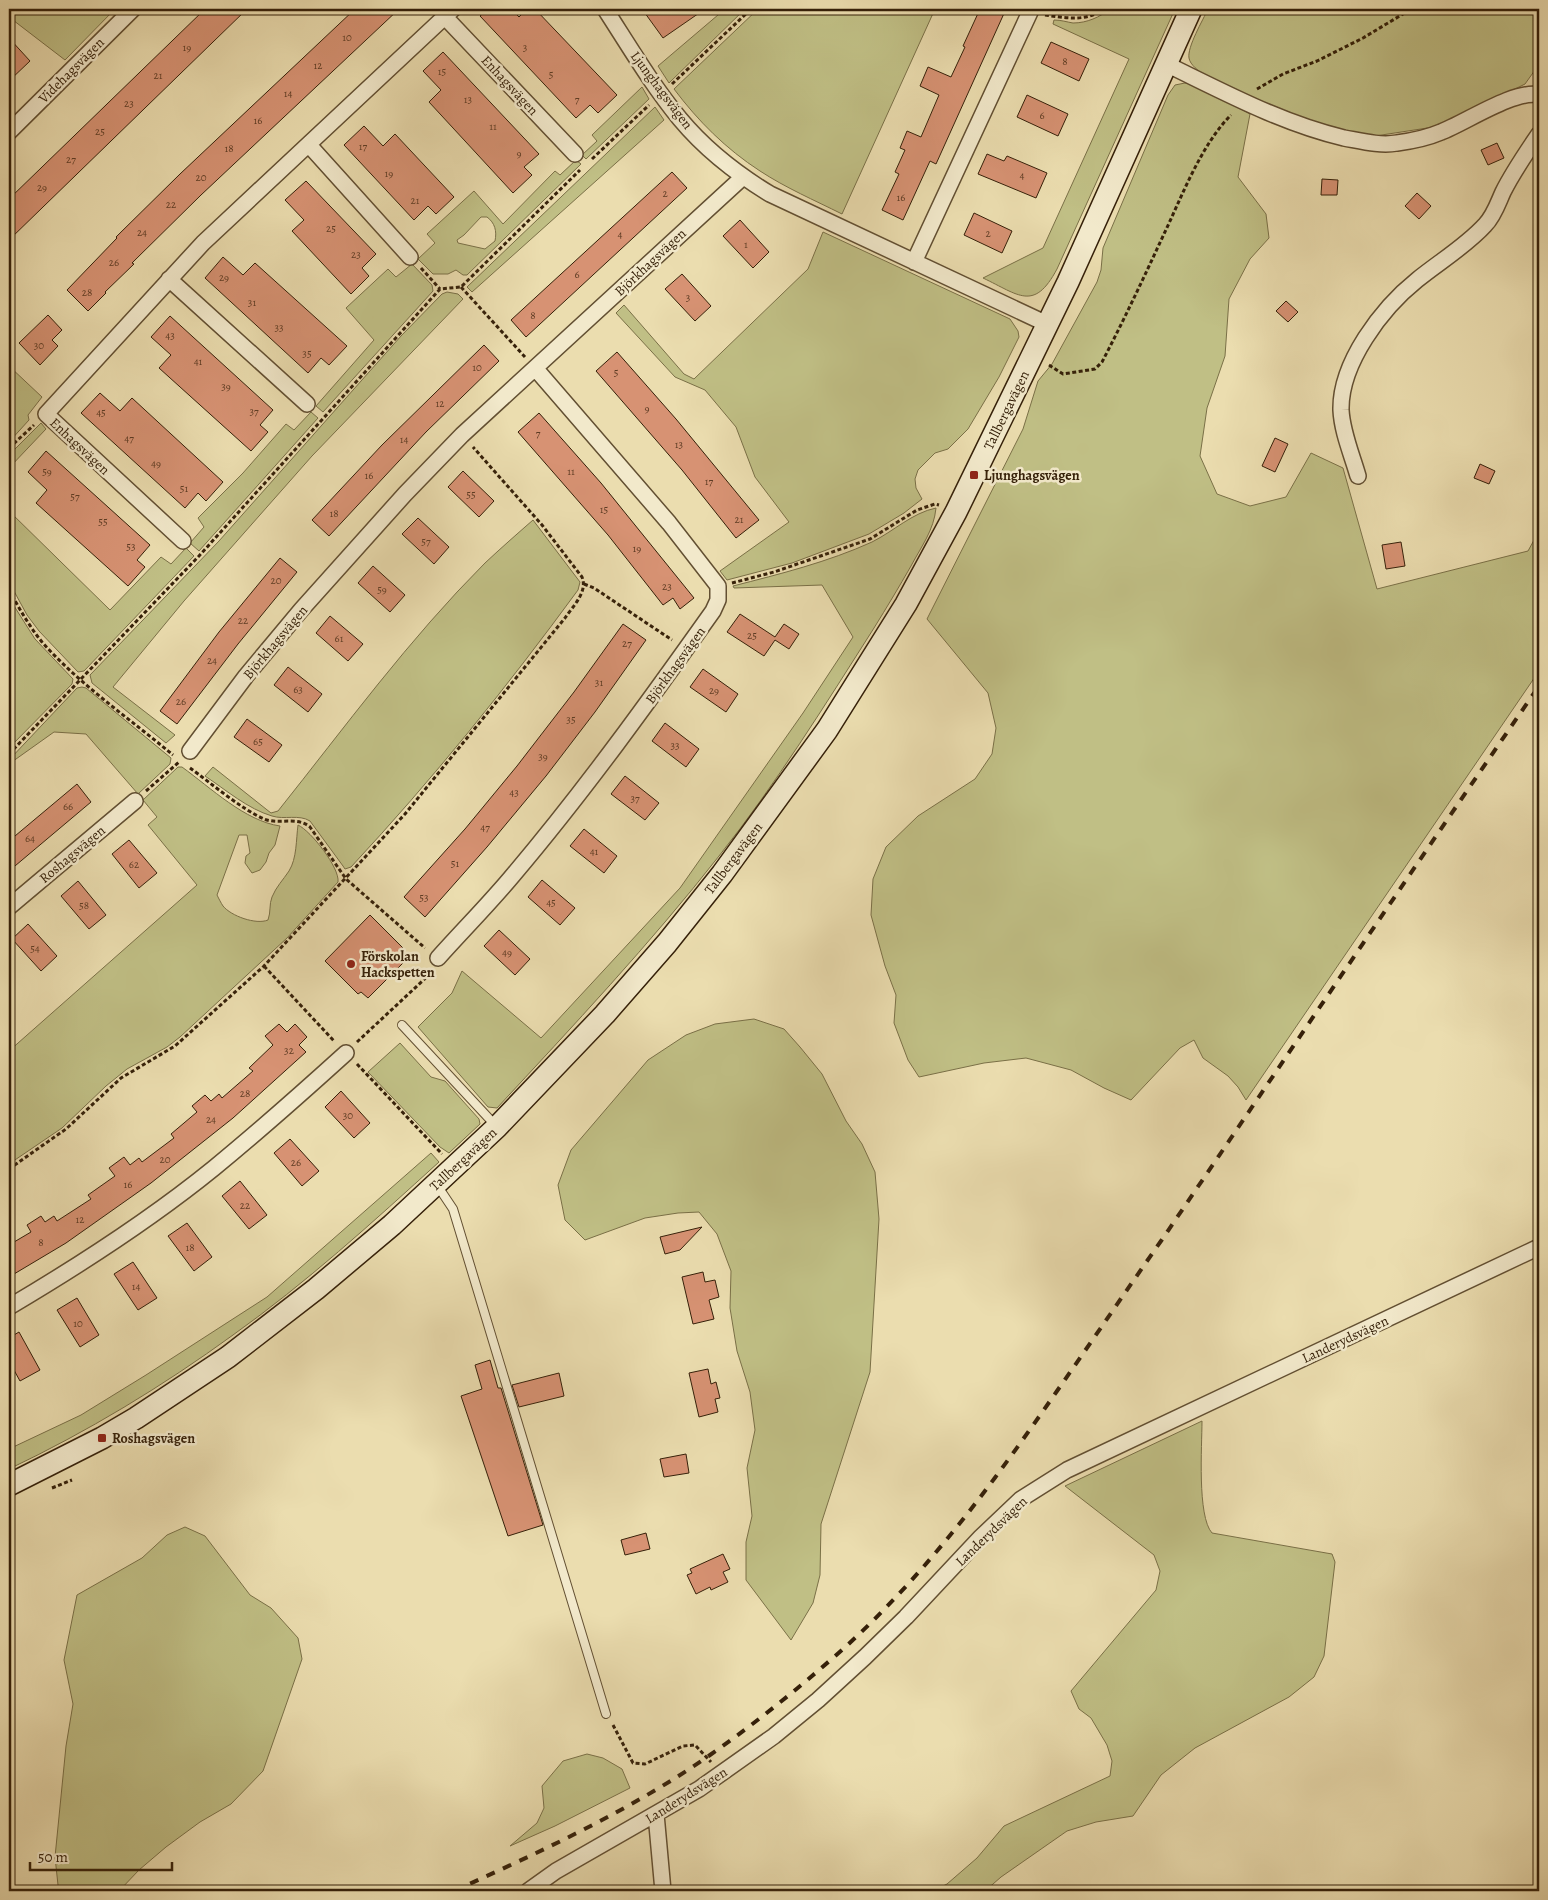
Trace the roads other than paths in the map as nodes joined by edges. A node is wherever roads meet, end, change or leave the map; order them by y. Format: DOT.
graph roads {
  1 [pos="133,9"];
  2 [pos="605,9"];
  3 [pos="1191,9"];
  4 [pos="1030,12"];
  5 [pos="449,13"];
  6 [pos="1166,64"];
  7 [pos="1539,95"];
  8 [pos="9,132"];
  9 [pos="1539,134"];
  10 [pos="309,145"];
  11 [pos="575,154"];
  12 [pos="743,177"];
  13 [pos="410,257"];
  14 [pos="914,262"];
  15 [pos="169,279"];
  16 [pos="1048,324"];
  17 [pos="536,368"];
  18 [pos="307,404"];
  19 [pos="1358,476"];
  20 [pos="183,541"];
  21 [pos="185,756"];
  22 [pos="135,802"];
  23 [pos="9,907"];
  24 [pos="438,958"];
  25 [pos="402,1025"];
  26 [pos="346,1053"];
  27 [pos="497,1127"];
  28 [pos="437,1184"];
  29 [pos="1539,1247"];
  30 [pos="9,1307"];
  31 [pos="9,1486"];
  32 [pos="606,1714"];
  33 [pos="656,1814"];
  34 [pos="528,1891"];
  35 [pos="663,1891"];
  1 -- 8 [label="street, Videhagsvägen"];
  2 -- 12 [label="street, Ljunghagsvägen"];
  3 -- 6 [label="street, Tallbergavägen"];
  4 -- 14 [label="street"];
  5 -- 10 [label="street, Enhagsvägen"];
  5 -- 11 [label="street, Enhagsvägen"];
  6 -- 7 [label="street"];
  6 -- 16 [label="street, Tallbergavägen"];
  9 -- 19 [label="street"];
  10 -- 13 [label="street"];
  10 -- 15 [label="street, Enhagsvägen"];
  12 -- 14 [label="street, Ljunghagsvägen"];
  12 -- 17 [label="street, Björkhagsvägen"];
  14 -- 16 [label="street, Ljunghagsvägen"];
  15 -- 18 [label="street"];
  15 -- 20 [label="street, Enhagsvägen"];
  16 -- 27 [label="street, Tallbergavägen"];
  17 -- 21 [label="street, Björkhagsvägen"];
  17 -- 24 [label="street, Björkhagsvägen"];
  22 -- 23 [label="street, Roshagsvägen"];
  25 -- 27 [label="lane"];
  26 -- 30 [label="street"];
  27 -- 28 [label="street, Tallbergavägen"];
  28 -- 31 [label="street, Tallbergavägen"];
  28 -- 32 [label="lane"];
  29 -- 33 [label="street, Landerydsvägen"];
  33 -- 34 [label="street, Landerydsvägen"];
  33 -- 35 [label="street"];
}
